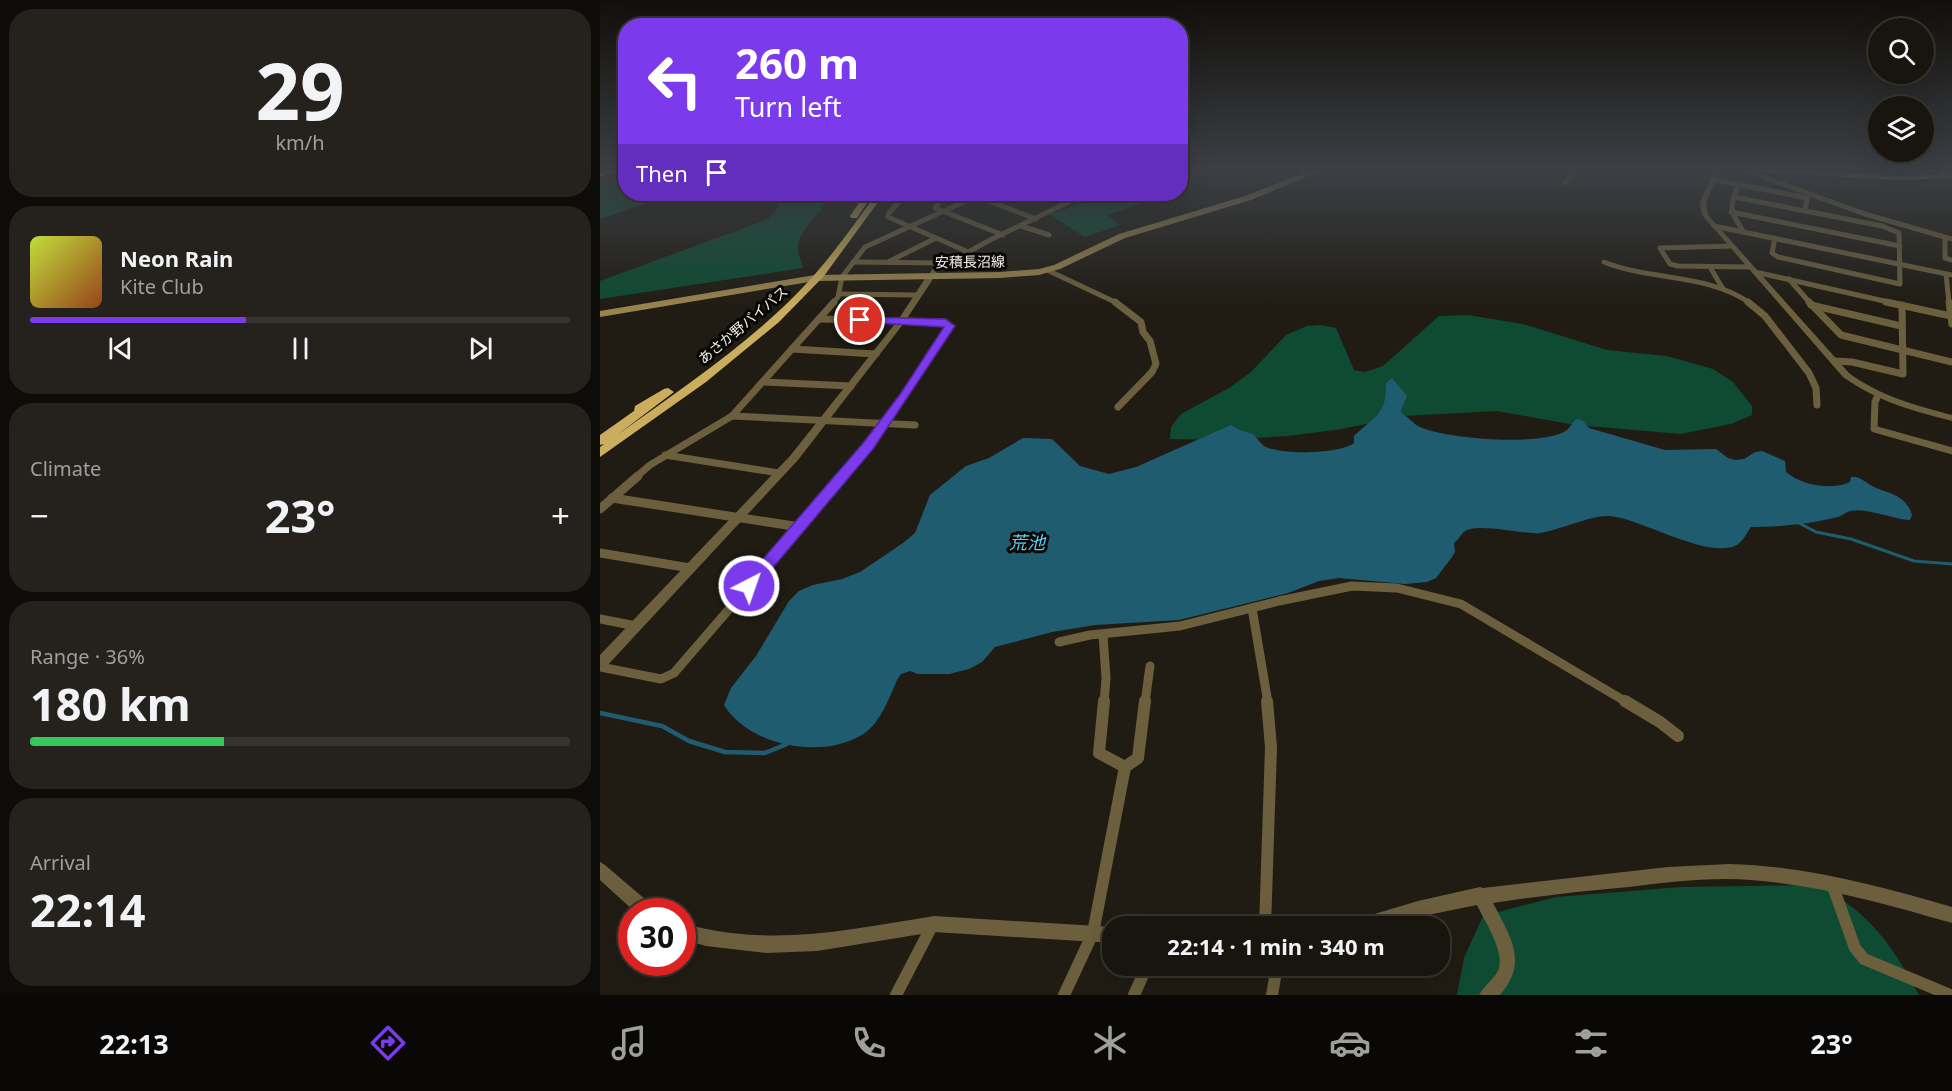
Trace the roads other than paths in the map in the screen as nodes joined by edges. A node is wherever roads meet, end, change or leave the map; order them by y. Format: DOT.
graph roads {
  1 [pos="855,214"];
  2 [pos="864,214"];
  3 [pos="888,214"];
  4 [pos="936,214"];
  5 [pos="951,214"];
  6 [pos="1025,214"];
  7 [pos="1045,214"];
  8 [pos="1194,214"];
  9 [pos="1706,214"];
  10 [pos="1733,214"];
  11 [pos="1743,214"];
  12 [pos="1822,214"];
  13 [pos="1866,214"];
  14 [pos="1036,219"];
  15 [pos="1714,226"];
  16 [pos="909,227"];
  17 [pos="1019,227"];
  18 [pos="1743,231"];
  19 [pos="1002,235"];
  20 [pos="1049,235"];
  21 [pos="1035,236"];
  22 [pos="936,238"];
  23 [pos="1775,238"];
  24 [pos="1948,238"];
  25 [pos="1731,246"];
  26 [pos="1899,246"];
  27 [pos="966,251"];
  28 [pos="1952,260"];
  29 [pos="853,262"];
  30 [pos="887,262"];
  31 [pos="1604,262"];
  32 [pos="946,263"];
  33 [pos="1900,264"];
  34 [pos="1710,267"];
  35 [pos="1047,270"];
  36 [pos="1753,270"];
  37 [pos="1949,275"];
  38 [pos="931,276"];
  39 [pos="842,277"];
  40 [pos="815,278"];
  41 [pos="1790,279"];
  42 [pos="802,280"];
  43 [pos="1723,289"];
  44 [pos="840,294"];
  45 [pos="918,295"];
  46 [pos="1902,304"];
  47 [pos="1811,305"];
  48 [pos="600,314"];
  49 [pos="1951,316"];
  50 [pos="819,320"];
  51 [pos="901,321"];
  52 [pos="1952,324"];
  53 [pos="1901,326"];
  54 [pos="792,349"];
  55 [pos="1902,350"];
  56 [pos="876,354"];
  57 [pos="1834,361"];
  58 [pos="1952,362"];
  59 [pos="764,382"];
  60 [pos="851,386"];
  61 [pos="1878,395"];
  62 [pos="668,398"];
  63 [pos="1816,405"];
  64 [pos="1118,407"];
  65 [pos="732,416"];
  66 [pos="1952,418"];
  67 [pos="825,421"];
  68 [pos="884,424"];
  69 [pos="915,425"];
  70 [pos="600,434"];
  71 [pos="600,441"];
  72 [pos="1952,451"];
  73 [pos="600,453"];
  74 [pos="665,455"];
  75 [pos="600,460"];
  76 [pos="779,473"];
  77 [pos="612,498"];
  78 [pos="600,508"];
  79 [pos="735,519"];
  80 [pos="800,527"];
  81 [pos="600,553"];
  82 [pos="690,568"];
  83 [pos="1252,608"];
  84 [pos="600,619"];
  85 [pos="636,626"];
  86 [pos="1103,635"];
  87 [pos="1059,642"];
  88 [pos="600,666"];
  89 [pos="1150,666"];
  90 [pos="1678,736"];
  91 [pos="1125,767"];
  92 [pos="600,870"];
  93 [pos="1832,884"];
  94 [pos="1480,895"];
  95 [pos="631,898"];
  96 [pos="1952,915"];
  97 [pos="1265,916"];
  98 [pos="1387,916"];
  99 [pos="934,924"];
  100 [pos="1094,933"];
  101 [pos="1102,934"];
  102 [pos="696,935"];
  103 [pos="1143,976"];
  104 [pos="1275,976"];
  105 [pos="896,995"];
  106 [pos="1064,995"];
  107 [pos="1134,995"];
  108 [pos="1272,995"];
  109 [pos="1488,995"];
  110 [pos="1950,995"];
  1 -- 42 [label="highway, あさか野バイパス"];
  2 -- 40 [label="highway, あさか野バイパス"];
  3 -- 16 [label="street"];
  4 -- 16 [label="street"];
  5 -- 19 [label="street"];
  6 -- 14 [label="street"];
  7 -- 14 [label="street"];
  8 -- 35 [label="main road, 安積長沼線"];
  9 -- 15 [label="street"];
  10 -- 18 [label="street"];
  11 -- 26 [label="street"];
  12 -- 26 [label="street"];
  13 -- 24 [label="street"];
  14 -- 17 [label="street"];
  15 -- 18 [label="street"];
  15 -- 25 [label="street"];
  16 -- 22 [label="street"];
  16 -- 29 [label="street"];
  17 -- 19 [label="street"];
  17 -- 20 [label="street"];
  17 -- 21 [label="street"];
  18 -- 23 [label="street"];
  19 -- 27 [label="street"];
  22 -- 27 [label="street"];
  22 -- 30 [label="street"];
  23 -- 33 [label="street"];
  23 -- 33 [label="street"];
  24 -- 28 [label="street"];
  25 -- 34 [label="street"];
  25 -- 36 [label="street"];
  26 -- 33 [label="street"];
  27 -- 32 [label="street"];
  29 -- 30 [label="street"];
  29 -- 39 [label="street"];
  30 -- 32 [label="street"];
  31 -- 43 [label="street"];
  32 -- 38 [label="street"];
  33 -- 37 [label="street"];
  34 -- 36 [label="street"];
  34 -- 43 [label="street"];
  35 -- 38 [label="main road, 安積長沼線"];
  35 -- 64 [label="street"];
  36 -- 41 [label="street"];
  36 -- 57 [label="street"];
  37 -- 49 [label="street"];
  38 -- 39 [label="main road, 安積長沼線"];
  38 -- 45 [label="street"];
  39 -- 40 [label="main road, 安積長沼線"];
  39 -- 44 [label="street"];
  40 -- 42 [label="main road, 安積長沼線"];
  40 -- 62 [label="highway, あさか野バイパス"];
  41 -- 46 [label="street"];
  41 -- 47 [label="street"];
  42 -- 48 [label="main road, 安積長沼線"];
  42 -- 62 [label="highway, あさか野バイパス"];
  43 -- 63 [label="street"];
  44 -- 45 [label="street"];
  44 -- 50 [label="street"];
  45 -- 51 [label="street"];
  46 -- 49 [label="street"];
  46 -- 53 [label="street"];
  47 -- 53 [label="street"];
  47 -- 55 [label="street"];
  49 -- 52 [label="street"];
  50 -- 51 [label="street"];
  50 -- 54 [label="street"];
  51 -- 56 [label="street"];
  51 -- 68 [label="street"];
  53 -- 55 [label="street"];
  54 -- 56 [label="street"];
  54 -- 59 [label="street"];
  55 -- 57 [label="street"];
  55 -- 58 [label="street"];
  56 -- 60 [label="street"];
  57 -- 61 [label="street"];
  59 -- 60 [label="street"];
  59 -- 65 [label="street"];
  60 -- 67 [label="street"];
  61 -- 66 [label="street"];
  61 -- 72 [label="street"];
  62 -- 70 [label="highway"];
  62 -- 71 [label="highway, あさか野バイパス"];
  62 -- 73 [label="highway, あさか野バイパス"];
  62 -- 75 [label="highway"];
  65 -- 67 [label="street"];
  65 -- 74 [label="street"];
  67 -- 68 [label="street"];
  67 -- 76 [label="street"];
  68 -- 69 [label="street"];
  68 -- 80 [label="street"];
  74 -- 76 [label="street"];
  74 -- 77 [label="street"];
  76 -- 79 [label="street"];
  77 -- 78 [label="street"];
  77 -- 79 [label="street"];
  79 -- 80 [label="street"];
  79 -- 82 [label="street"];
  80 -- 88 [label="street"];
  81 -- 82 [label="street"];
  82 -- 85 [label="street"];
  83 -- 86 [label="street"];
  83 -- 90 [label="street"];
  83 -- 97 [label="street"];
  84 -- 85 [label="street"];
  85 -- 88 [label="street"];
  86 -- 87 [label="street"];
  86 -- 91 [label="street"];
  89 -- 91 [label="street"];
  91 -- 100 [label="street"];
  92 -- 95 [label="street"];
  93 -- 94 [label="street"];
  93 -- 96 [label="street"];
  93 -- 110 [label="street"];
  94 -- 98 [label="street"];
  94 -- 109 [label="street"];
  99 -- 100 [label="street"];
  99 -- 102 [label="street"];
  99 -- 105 [label="street"];
  100 -- 101 [label="street"];
  100 -- 106 [label="street"];
  103 -- 107 [label="street"];
  104 -- 108 [label="street"];
}
